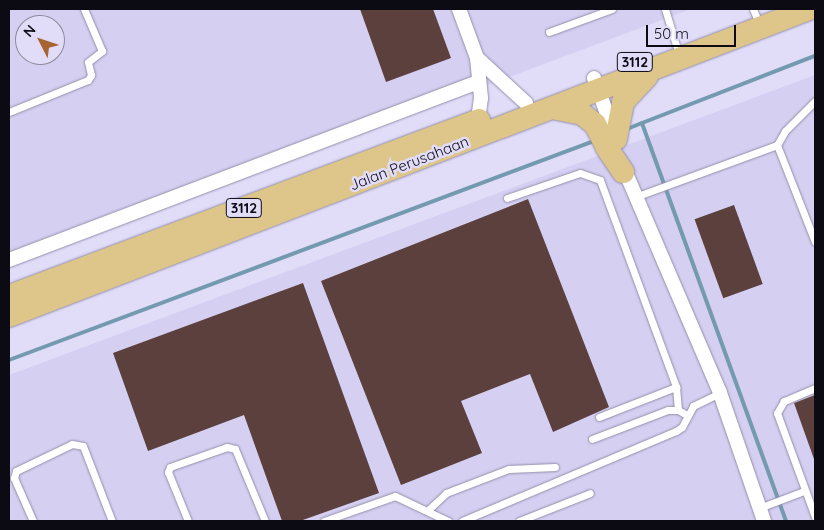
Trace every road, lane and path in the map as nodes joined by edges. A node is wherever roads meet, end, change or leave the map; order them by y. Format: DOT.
graph roads {
  1 [pos="84,9"];
  2 [pos="459,9"];
  3 [pos="612,9"];
  4 [pos="664,9"];
  5 [pos="809,9"];
  6 [pos="761,11"];
  7 [pos="549,32"];
  8 [pos="676,46"];
  9 [pos="477,58"];
  10 [pos="653,70"];
  11 [pos="478,82"];
  12 [pos="596,85"];
  13 [pos="815,102"];
  14 [pos="526,103"];
  15 [pos="552,108"];
  16 [pos="9,112"];
  17 [pos="478,120"];
  18 [pos="611,131"];
  19 [pos="777,146"];
  20 [pos="624,172"];
  21 [pos="634,197"];
  22 [pos="507,198"];
  23 [pos="815,242"];
  24 [pos="9,260"];
  25 [pos="9,296"];
  26 [pos="9,316"];
  27 [pos="676,387"];
  28 [pos="815,388"];
  29 [pos="720,393"];
  30 [pos="678,410"];
  31 [pos="687,415"];
  32 [pos="599,417"];
  33 [pos="592,439"];
  34 [pos="555,467"];
  35 [pos="804,492"];
  36 [pos="590,493"];
  37 [pos="764,506"];
  38 [pos="428,510"];
  39 [pos="815,517"];
  40 [pos="341,518"];
  41 [pos="33,521"];
  42 [pos="112,521"];
  43 [pos="188,521"];
  44 [pos="265,521"];
  45 [pos="324,521"];
  46 [pos="448,521"];
  47 [pos="462,521"];
  48 [pos="518,521"];
  49 [pos="764,521"];
  1 -- 16 [label="lane"];
  2 -- 9 [label="street"];
  3 -- 7 [label="lane"];
  4 -- 8 [label="lane"];
  5 -- 10 [label="main road, Jalan Perusahaan / 3112"];
  6 -- 8 [label="main road, Jalan Perusahaan / 3112"];
  8 -- 12 [label="main road, Jalan Perusahaan / 3112"];
  9 -- 11 [label="street"];
  9 -- 14 [label="street"];
  10 -- 12 [label="main road, Jalan Perusahaan / 3112"];
  10 -- 18 [label="main road"];
  11 -- 17 [label="street"];
  11 -- 24 [label="street"];
  12 -- 14 [label="main road, Jalan Perusahaan / 3112"];
  12 -- 15 [label="main road, Jalan Perusahaan / 3112"];
  12 -- 18 [label="street"];
  13 -- 19 [label="lane"];
  14 -- 17 [label="main road, Jalan Perusahaan / 3112"];
  15 -- 18 [label="main road"];
  15 -- 26 [label="main road, Jalan Perusahaan / 3112"];
  17 -- 25 [label="main road, Jalan Perusahaan / 3112"];
  18 -- 20 [label="main road"];
  19 -- 21 [label="lane"];
  19 -- 23 [label="lane"];
  20 -- 21 [label="street"];
  21 -- 29 [label="street"];
  22 -- 27 [label="lane"];
  27 -- 30 [label="lane"];
  27 -- 32 [label="lane"];
  28 -- 35 [label="lane"];
  29 -- 31 [label="lane"];
  29 -- 37 [label="street"];
  30 -- 31 [label="lane"];
  30 -- 33 [label="lane"];
  31 -- 47 [label="lane"];
  34 -- 38 [label="lane"];
  35 -- 37 [label="lane"];
  35 -- 39 [label="lane"];
  36 -- 48 [label="lane"];
  37 -- 49 [label="street"];
  38 -- 40 [label="lane"];
  38 -- 46 [label="lane"];
  40 -- 45 [label="lane"];
  41 -- 42 [label="lane"];
  43 -- 44 [label="lane"];
}
